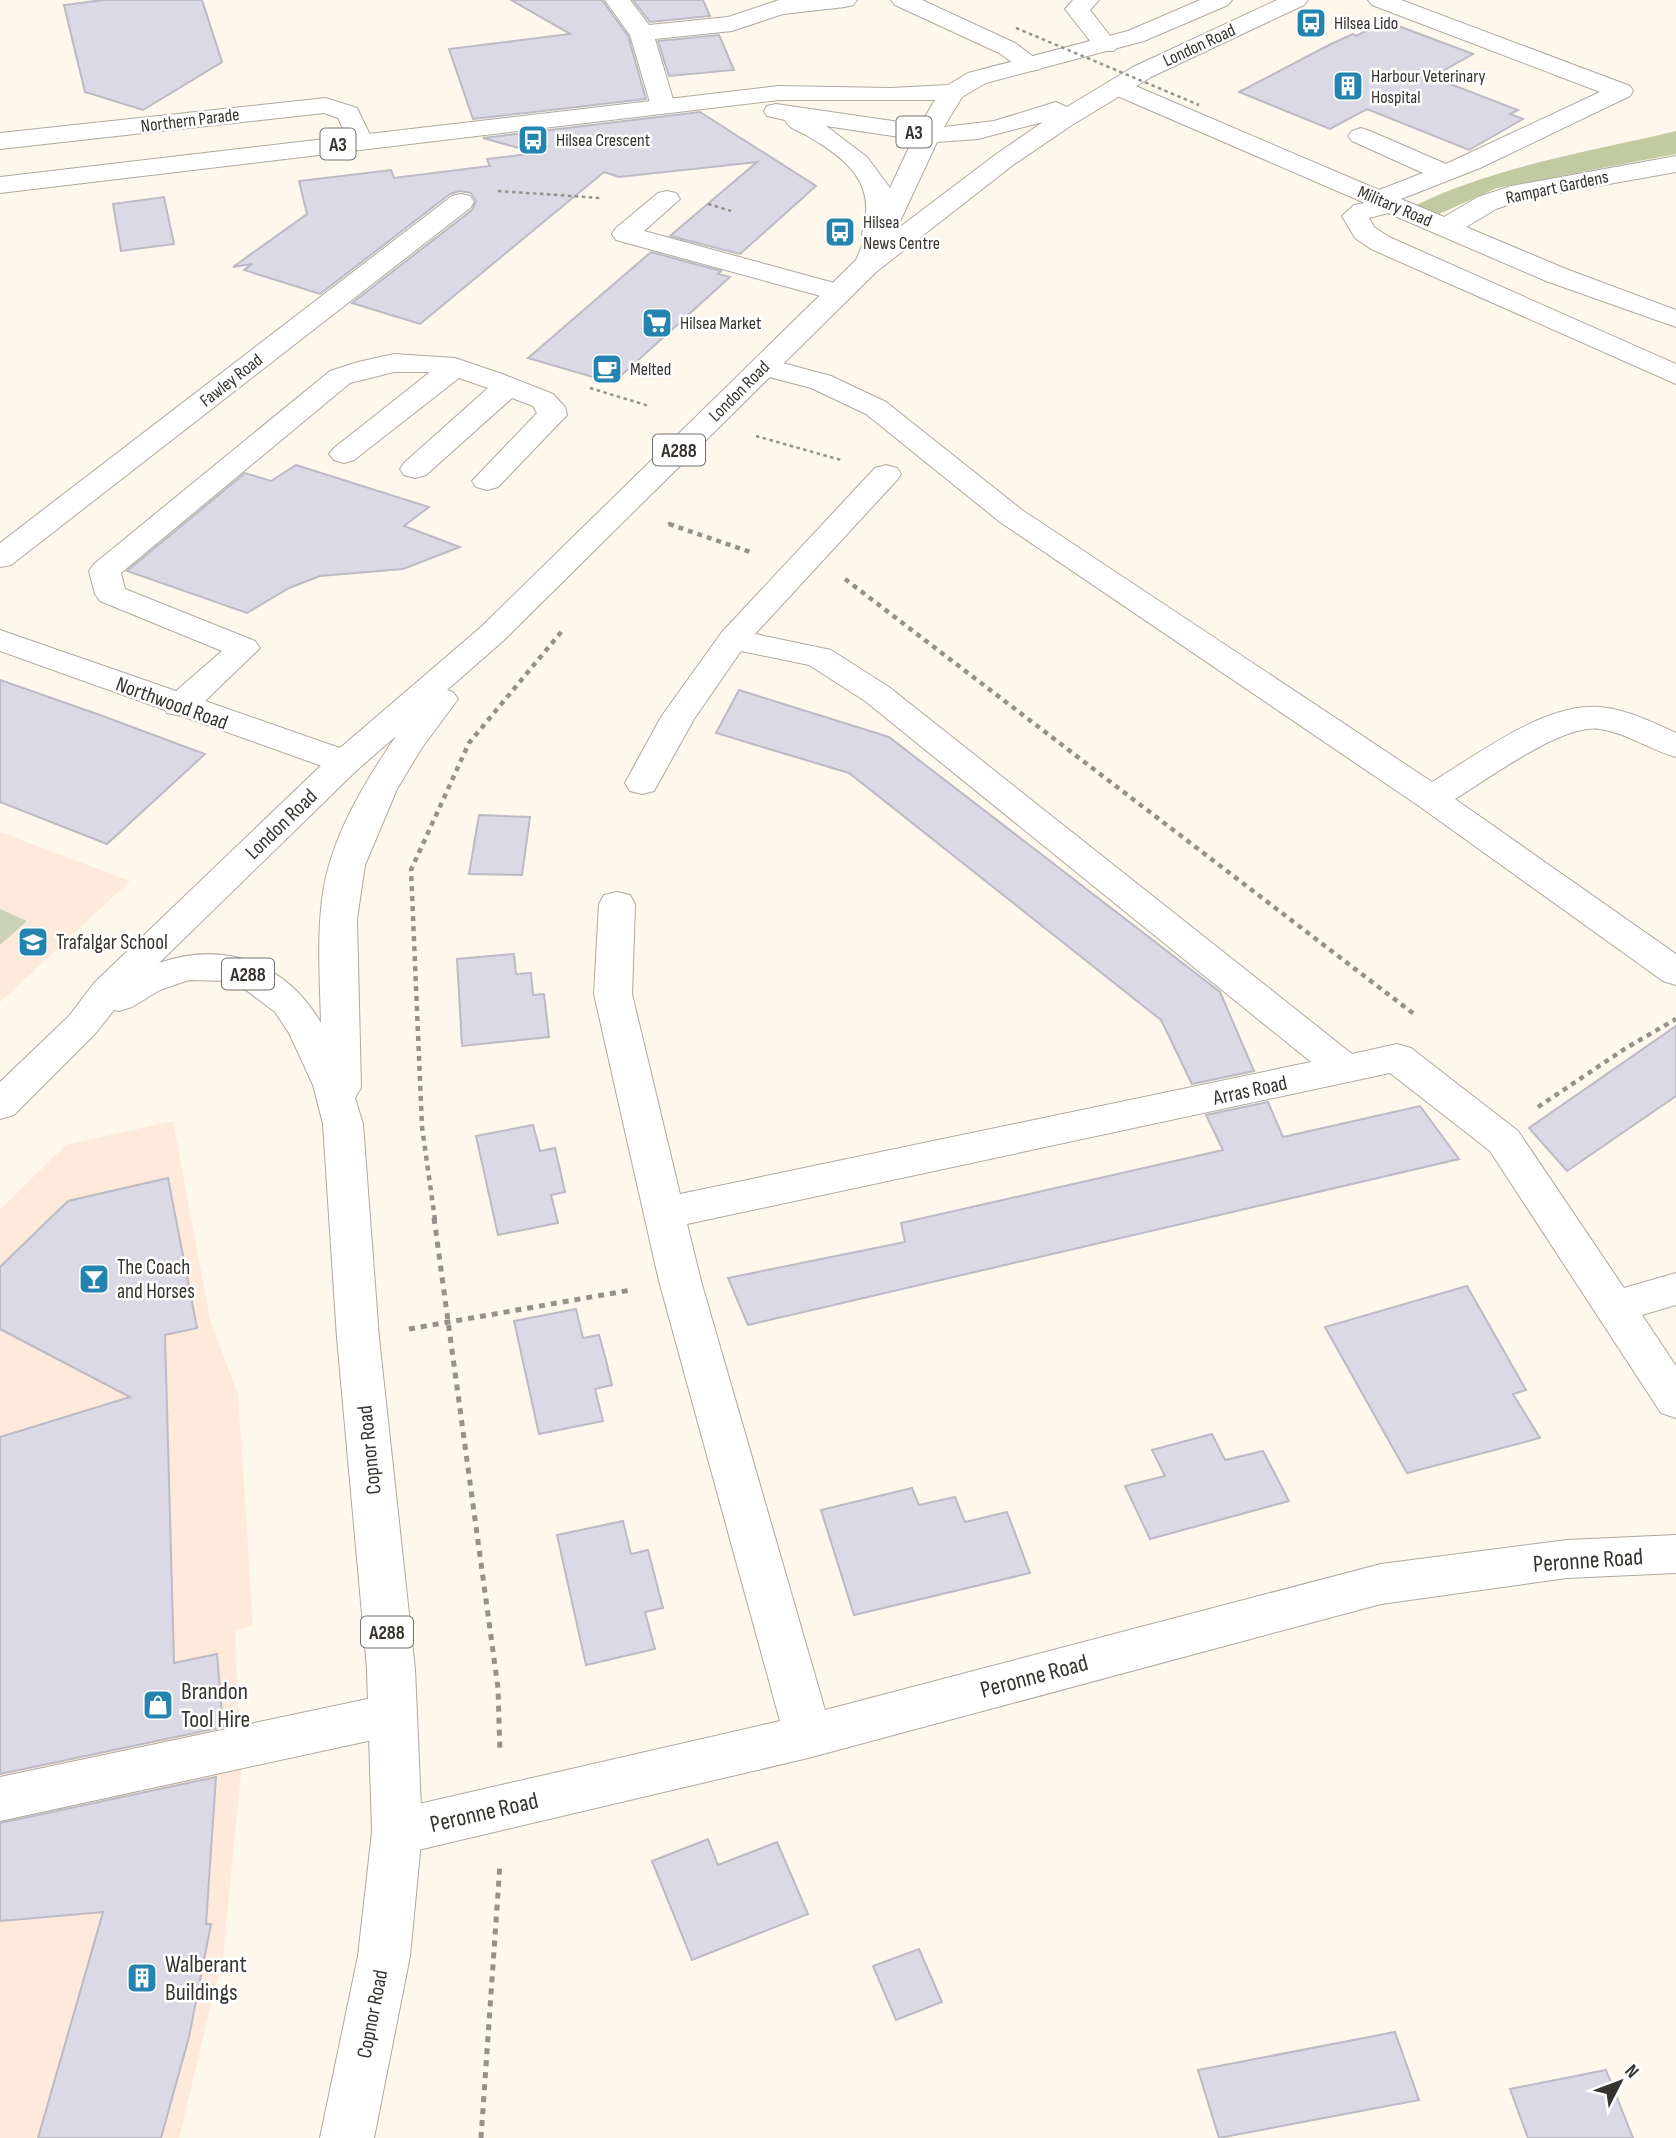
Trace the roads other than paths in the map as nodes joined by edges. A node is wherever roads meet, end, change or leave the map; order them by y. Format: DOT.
graph roads {
  1 [pos="617,0"];
  2 [pos="845,0"];
  3 [pos="903,0"];
  4 [pos="1220,0"];
  5 [pos="1296,0"];
  6 [pos="1380,0"];
  7 [pos="1076,3"];
  8 [pos="641,33"];
  9 [pos="1106,46"];
  10 [pos="1031,64"];
  11 [pos="1142,72"];
  12 [pos="1117,87"];
  13 [pos="953,92"];
  14 [pos="669,105"];
  15 [pos="741,108"];
  16 [pos="930,134"];
  17 [pos="1361,136"];
  18 [pos="0,141"];
  19 [pos="360,141"];
  20 [pos="1676,164"];
  21 [pos="1445,173"];
  22 [pos="0,185"];
  23 [pos="667,199"];
  24 [pos="1384,201"];
  25 [pos="461,202"];
  26 [pos="1445,228"];
  27 [pos="866,266"];
  28 [pos="839,293"];
  29 [pos="1676,319"];
  30 [pos="455,367"];
  31 [pos="764,367"];
  32 [pos="1676,375"];
  33 [pos="508,386"];
  34 [pos="344,454"];
  35 [pos="415,469"];
  36 [pos="886,474"];
  37 [pos="487,481"];
  38 [pos="0,558"];
  39 [pos="492,634"];
  40 [pos="733,639"];
  41 [pos="0,640"];
  42 [pos="179,706"];
  43 [pos="1676,746"];
  44 [pos="345,762"];
  45 [pos="642,783"];
  46 [pos="1431,798"];
  47 [pos="617,904"];
  48 [pos="1676,972"];
  49 [pos="82,1025"];
  50 [pos="1345,1069"];
  51 [pos="0,1105"];
  52 [pos="343,1124"];
  53 [pos="665,1213"];
  54 [pos="1676,1289"];
  55 [pos="1615,1307"];
  56 [pos="1676,1401"];
  57 [pos="1676,1554"];
  58 [pos="391,1715"];
  59 [pos="808,1736"];
  60 [pos="0,1799"];
  61 [pos="397,1832"];
  62 [pos="347,2138"];
  1 -- 8 [label="main road"];
  2 -- 8 [label="main road"];
  3 -- 10 [label="main road"];
  4 -- 9 [label="main road, London Road / A3"];
  5 -- 11 [label="main road, London Road / A3"];
  6 -- 21 [label="main road"];
  7 -- 9 [label="main road"];
  8 -- 14 [label="main road"];
  9 -- 10 [label="main road, London Road / A3"];
  10 -- 13 [label="main road, London Road / A3"];
  11 -- 12 [label="main road, London Road"];
  11 -- 16 [label="main road, A3"];
  12 -- 24 [label="main road, Military Road"];
  12 -- 27 [label="main road, London Road"];
  13 -- 14 [label="main road, A3"];
  13 -- 16 [label="main road, London Road"];
  14 -- 15 [label="main road, A3"];
  14 -- 19 [label="main road, Northern Parade / A3"];
  15 -- 16 [label="main road, A3"];
  15 -- 27 [label="main road, London Road"];
  16 -- 27 [label="main road, London Road"];
  17 -- 21 [label="main road"];
  18 -- 19 [label="main road, Northern Parade"];
  19 -- 22 [label="main road, Northern Parade / A3"];
  20 -- 26 [label="main road, Rampart Gardens"];
  21 -- 24 [label="main road"];
  23 -- 28 [label="main road"];
  24 -- 26 [label="main road, Military Road"];
  24 -- 32 [label="main road"];
  25 -- 38 [label="main road, Fawley Road"];
  26 -- 29 [label="main road, Military Road"];
  27 -- 28 [label="main road, London Road / A288"];
  28 -- 31 [label="main road, London Road / A288"];
  30 -- 33 [label="main road"];
  30 -- 34 [label="main road"];
  30 -- 42 [label="main road"];
  31 -- 39 [label="main road, London Road / A288"];
  31 -- 46 [label="main road"];
  33 -- 35 [label="main road"];
  33 -- 37 [label="main road"];
  36 -- 40 [label="main road"];
  39 -- 44 [label="main road, London Road"];
  39 -- 52 [label="main road, London Road"];
  40 -- 45 [label="main road"];
  40 -- 50 [label="main road"];
  41 -- 42 [label="main road, Northwood Road"];
  42 -- 44 [label="main road, Northwood Road"];
  43 -- 46 [label="main road"];
  44 -- 49 [label="main road, London Road"];
  46 -- 48 [label="main road"];
  47 -- 53 [label="main road"];
  49 -- 51 [label="main road, A288"];
  49 -- 52 [label="main road, Copnor Road / A288"];
  50 -- 53 [label="main road, Arras Road"];
  50 -- 55 [label="main road, Arras Road"];
  52 -- 58 [label="main road, Copnor Road / A288"];
  53 -- 59 [label="main road"];
  54 -- 55 [label="main road"];
  55 -- 56 [label="main road, Arras Road"];
  57 -- 59 [label="main road, Peronne Road"];
  58 -- 60 [label="main road"];
  58 -- 61 [label="main road, Copnor Road / A288"];
  59 -- 61 [label="main road, Peronne Road"];
  61 -- 62 [label="main road, Copnor Road / A288"];
}
